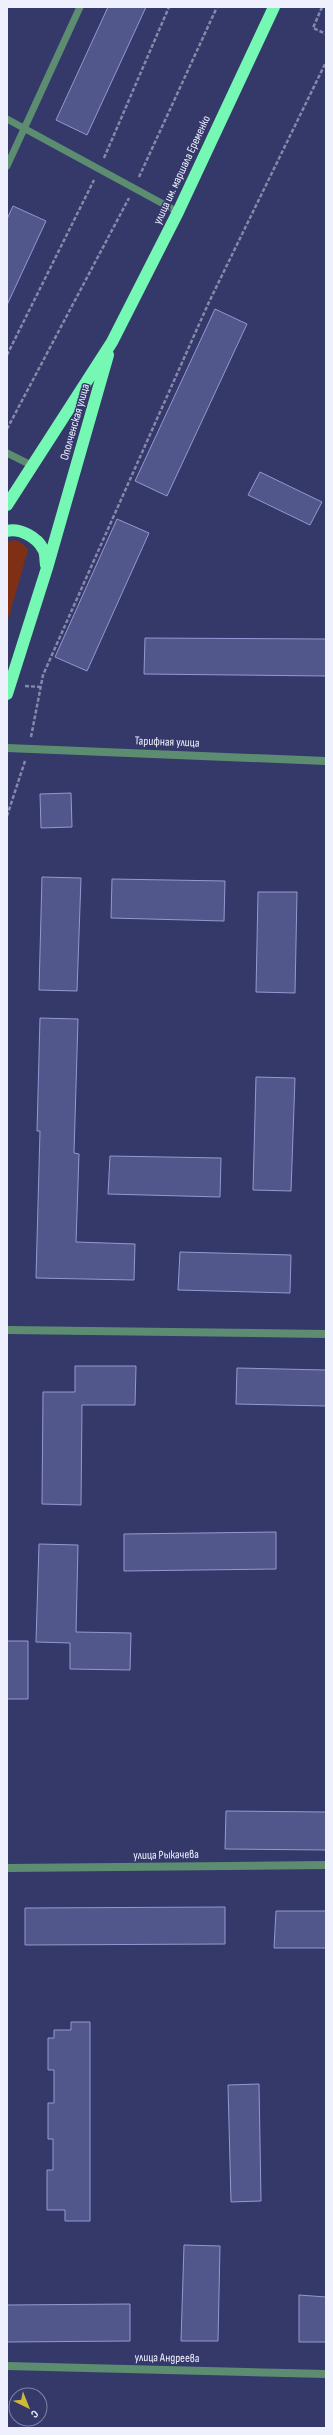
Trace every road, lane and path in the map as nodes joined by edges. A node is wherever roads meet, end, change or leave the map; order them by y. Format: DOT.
graph roads {
  1 [pos="80,7"];
  2 [pos="169,7"];
  3 [pos="217,7"];
  4 [pos="274,7"];
  5 [pos="322,7"];
  6 [pos="326,34"];
  7 [pos="326,62"];
  8 [pos="7,119"];
  9 [pos="25,129"];
  10 [pos="7,166"];
  11 [pos="99,169"];
  12 [pos="134,188"];
  13 [pos="178,212"];
  14 [pos="112,342"];
  15 [pos="7,356"];
  16 [pos="7,429"];
  17 [pos="7,453"];
  18 [pos="33,466"];
  19 [pos="7,505"];
  20 [pos="7,531"];
  21 [pos="47,568"];
  22 [pos="7,694"];
  23 [pos="7,748"];
  24 [pos="29,749"];
  25 [pos="326,761"];
  26 [pos="7,816"];
  27 [pos="7,1330"];
  28 [pos="326,1334"];
  29 [pos="326,1865"];
  30 [pos="7,1868"];
  31 [pos="7,2366"];
  32 [pos="326,2374"];
  1 -- 9 [label="lane"];
  2 -- 11 [label="path"];
  3 -- 12 [label="path"];
  4 -- 13 [label="highway, улица им. маршала Еременко"];
  5 -- 6 [label="path"];
  7 -- 24 [label="path"];
  8 -- 9 [label="lane"];
  9 -- 10 [label="lane"];
  9 -- 11 [label="lane"];
  11 -- 12 [label="lane"];
  11 -- 15 [label="path"];
  12 -- 13 [label="lane"];
  12 -- 16 [label="path"];
  13 -- 14 [label="highway, улица им. маршала Еременко"];
  14 -- 18 [label="highway, Ополченская улица"];
  14 -- 21 [label="highway, Ополченская улица"];
  17 -- 18 [label="lane"];
  18 -- 19 [label="highway, Ополченская улица"];
  20 -- 21 [label="highway"];
  21 -- 22 [label="highway, Ополченская улица"];
  23 -- 24 [label="street, Тарифная улица"];
  24 -- 25 [label="street, Тарифная улица"];
  24 -- 26 [label="path"];
  27 -- 28 [label="street"];
  29 -- 30 [label="street, улица Рыкачева"];
  31 -- 32 [label="street, улица Андреева"];
}
